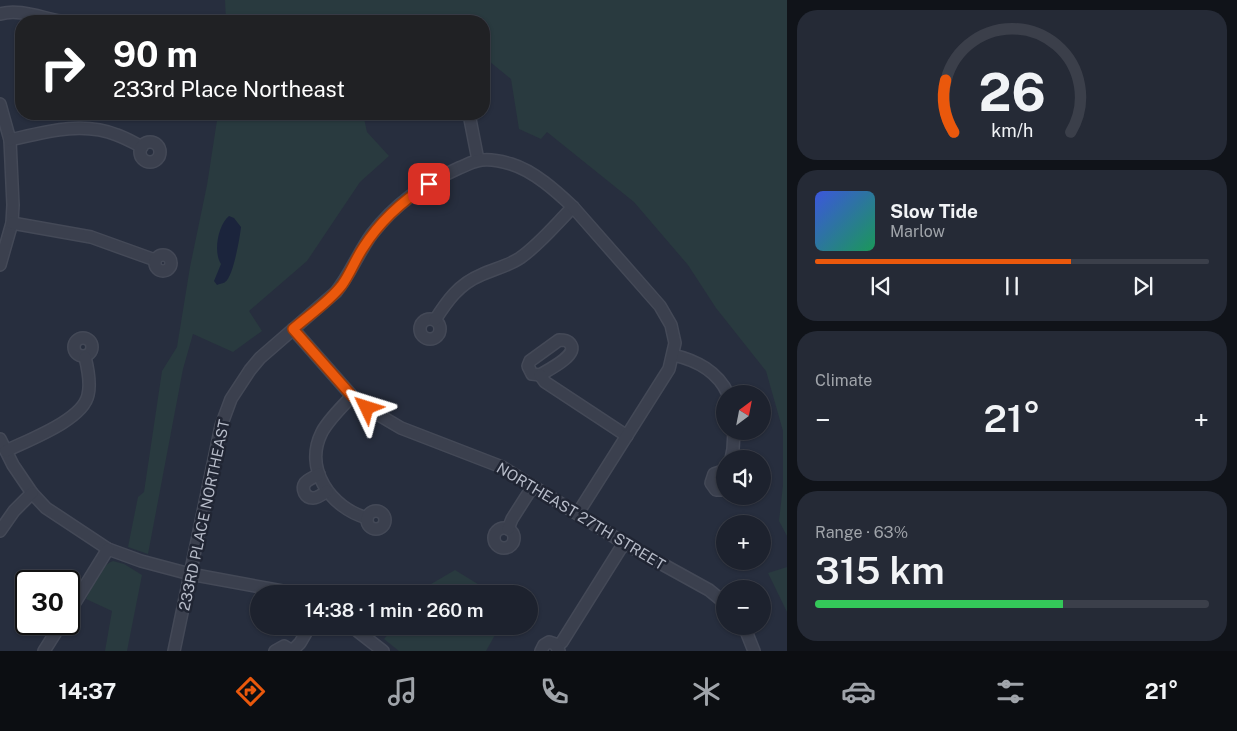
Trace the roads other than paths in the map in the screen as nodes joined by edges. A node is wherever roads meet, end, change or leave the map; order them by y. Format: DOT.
graph roads {
  1 [pos="0,14"];
  2 [pos="28,15"];
  3 [pos="0,104"];
  4 [pos="470,120"];
  5 [pos="10,140"];
  6 [pos="142,147"];
  7 [pos="478,160"];
  8 [pos="573,207"];
  9 [pos="12,223"];
  10 [pos="155,260"];
  11 [pos="0,266"];
  12 [pos="435,320"];
  13 [pos="293,329"];
  14 [pos="673,355"];
  15 [pos="85,357"];
  16 [pos="540,375"];
  17 [pos="723,385"];
  18 [pos="352,396"];
  19 [pos="626,436"];
  20 [pos="0,439"];
  21 [pos="6,451"];
  22 [pos="716,473"];
  23 [pos="319,474"];
  24 [pos="533,486"];
  25 [pos="716,490"];
  26 [pos="327,491"];
  27 [pos="32,493"];
  28 [pos="578,513"];
  29 [pos="367,518"];
  30 [pos="508,528"];
  31 [pos="0,531"];
  32 [pos="624,543"];
  33 [pos="108,549"];
  34 [pos="190,574"];
  35 [pos="250,585"];
  36 [pos="80,594"];
  37 [pos="716,596"];
  38 [pos="54,635"];
  39 [pos="305,635"];
  40 [pos="363,635"];
  41 [pos="748,635"];
  42 [pos="558,649"];
  43 [pos="44,651"];
  44 [pos="174,651"];
  45 [pos="275,651"];
  46 [pos="383,651"];
  47 [pos="541,651"];
  48 [pos="754,651"];
  1 -- 2 [label="street"];
  3 -- 5 [label="street"];
  4 -- 7 [label="street"];
  5 -- 6 [label="street"];
  5 -- 9 [label="street"];
  7 -- 8 [label="street"];
  7 -- 13 [label="street, 233RD PLACE NORTHEAST"];
  8 -- 12 [label="street"];
  8 -- 14 [label="street"];
  9 -- 10 [label="street"];
  9 -- 11 [label="street"];
  13 -- 18 [label="street, NORTHEAST 27TH STREET"];
  13 -- 34 [label="street, 233RD PLACE NORTHEAST"];
  14 -- 17 [label="street"];
  14 -- 19 [label="street"];
  15 -- 21 [label="street"];
  16 -- 19 [label="street"];
  18 -- 23 [label="street"];
  18 -- 24 [label="street, NORTHEAST 27TH STREET"];
  19 -- 28 [label="street"];
  20 -- 21 [label="street"];
  21 -- 27 [label="street"];
  22 -- 25 [label="street"];
  23 -- 26 [label="street"];
  23 -- 26 [label="street"];
  24 -- 28 [label="street, NORTHEAST 27TH STREET"];
  24 -- 30 [label="street"];
  26 -- 29 [label="street"];
  27 -- 31 [label="street"];
  27 -- 33 [label="street"];
  28 -- 32 [label="street, NORTHEAST 27TH STREET"];
  32 -- 37 [label="street, NORTHEAST 27TH STREET"];
  32 -- 42 [label="street"];
  33 -- 34 [label="street"];
  33 -- 36 [label="street"];
  34 -- 35 [label="street"];
  34 -- 44 [label="street, 233RD PLACE NORTHEAST"];
  38 -- 43 [label="street"];
  39 -- 45 [label="street"];
  40 -- 46 [label="street"];
  41 -- 48 [label="street"];
  42 -- 47 [label="street"];
}
